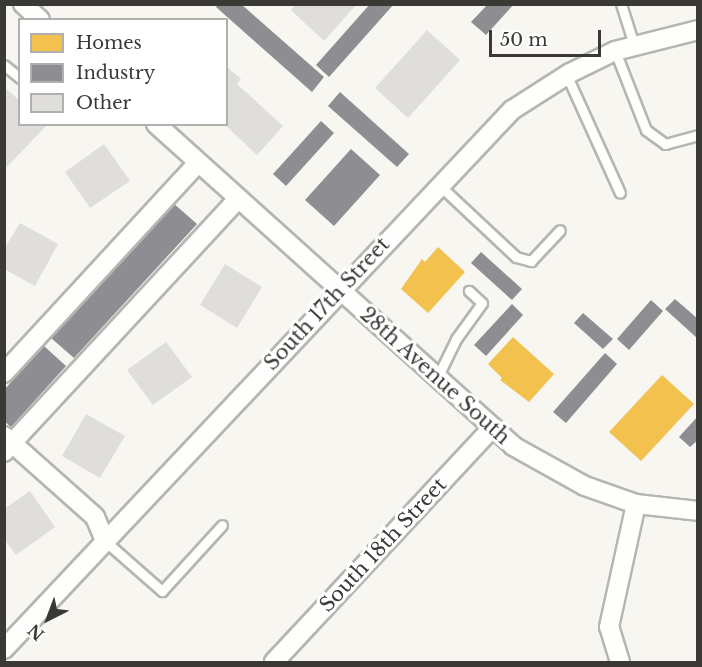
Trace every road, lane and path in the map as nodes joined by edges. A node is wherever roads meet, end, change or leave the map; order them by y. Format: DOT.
graph roads {
  1 [pos="23,4"];
  2 [pos="621,4"];
  3 [pos="38,18"];
  4 [pos="698,30"];
  5 [pos="634,45"];
  6 [pos="615,51"];
  7 [pos="4,64"];
  8 [pos="18,76"];
  9 [pos="567,76"];
  10 [pos="158,126"];
  11 [pos="698,135"];
  12 [pos="198,163"];
  13 [pos="438,184"];
  14 [pos="620,193"];
  15 [pos="238,199"];
  16 [pos="560,230"];
  17 [pos="339,290"];
  18 [pos="469,291"];
  19 [pos="4,373"];
  20 [pos="437,378"];
  21 [pos="493,427"];
  22 [pos="7,443"];
  23 [pos="636,504"];
  24 [pos="698,511"];
  25 [pos="222,525"];
  26 [pos="105,541"];
  27 [pos="4,649"];
  28 [pos="274,663"];
  29 [pos="620,663"];
  1 -- 3 [label="street"];
  2 -- 5 [label="lane"];
  4 -- 5 [label="street, South 17th Street"];
  5 -- 6 [label="street, South 17th Street"];
  6 -- 9 [label="street, South 17th Street"];
  6 -- 11 [label="lane"];
  7 -- 8 [label="lane"];
  9 -- 13 [label="street, South 17th Street"];
  9 -- 14 [label="lane"];
  10 -- 12 [label="street, 28th Avenue South"];
  12 -- 15 [label="street, 28th Avenue South"];
  12 -- 19 [label="street"];
  13 -- 16 [label="lane"];
  13 -- 17 [label="street, South 17th Street"];
  15 -- 17 [label="street, 28th Avenue South"];
  15 -- 22 [label="street"];
  17 -- 20 [label="street, 28th Avenue South"];
  17 -- 26 [label="street, South 17th Street"];
  18 -- 20 [label="lane"];
  20 -- 21 [label="street, 28th Avenue South"];
  21 -- 23 [label="street, 28th Avenue South"];
  21 -- 28 [label="street, South 18th Street"];
  22 -- 26 [label="street"];
  23 -- 24 [label="street, 28th Avenue South"];
  23 -- 29 [label="street"];
  25 -- 26 [label="lane"];
  26 -- 27 [label="street, South 17th Street"];
}
